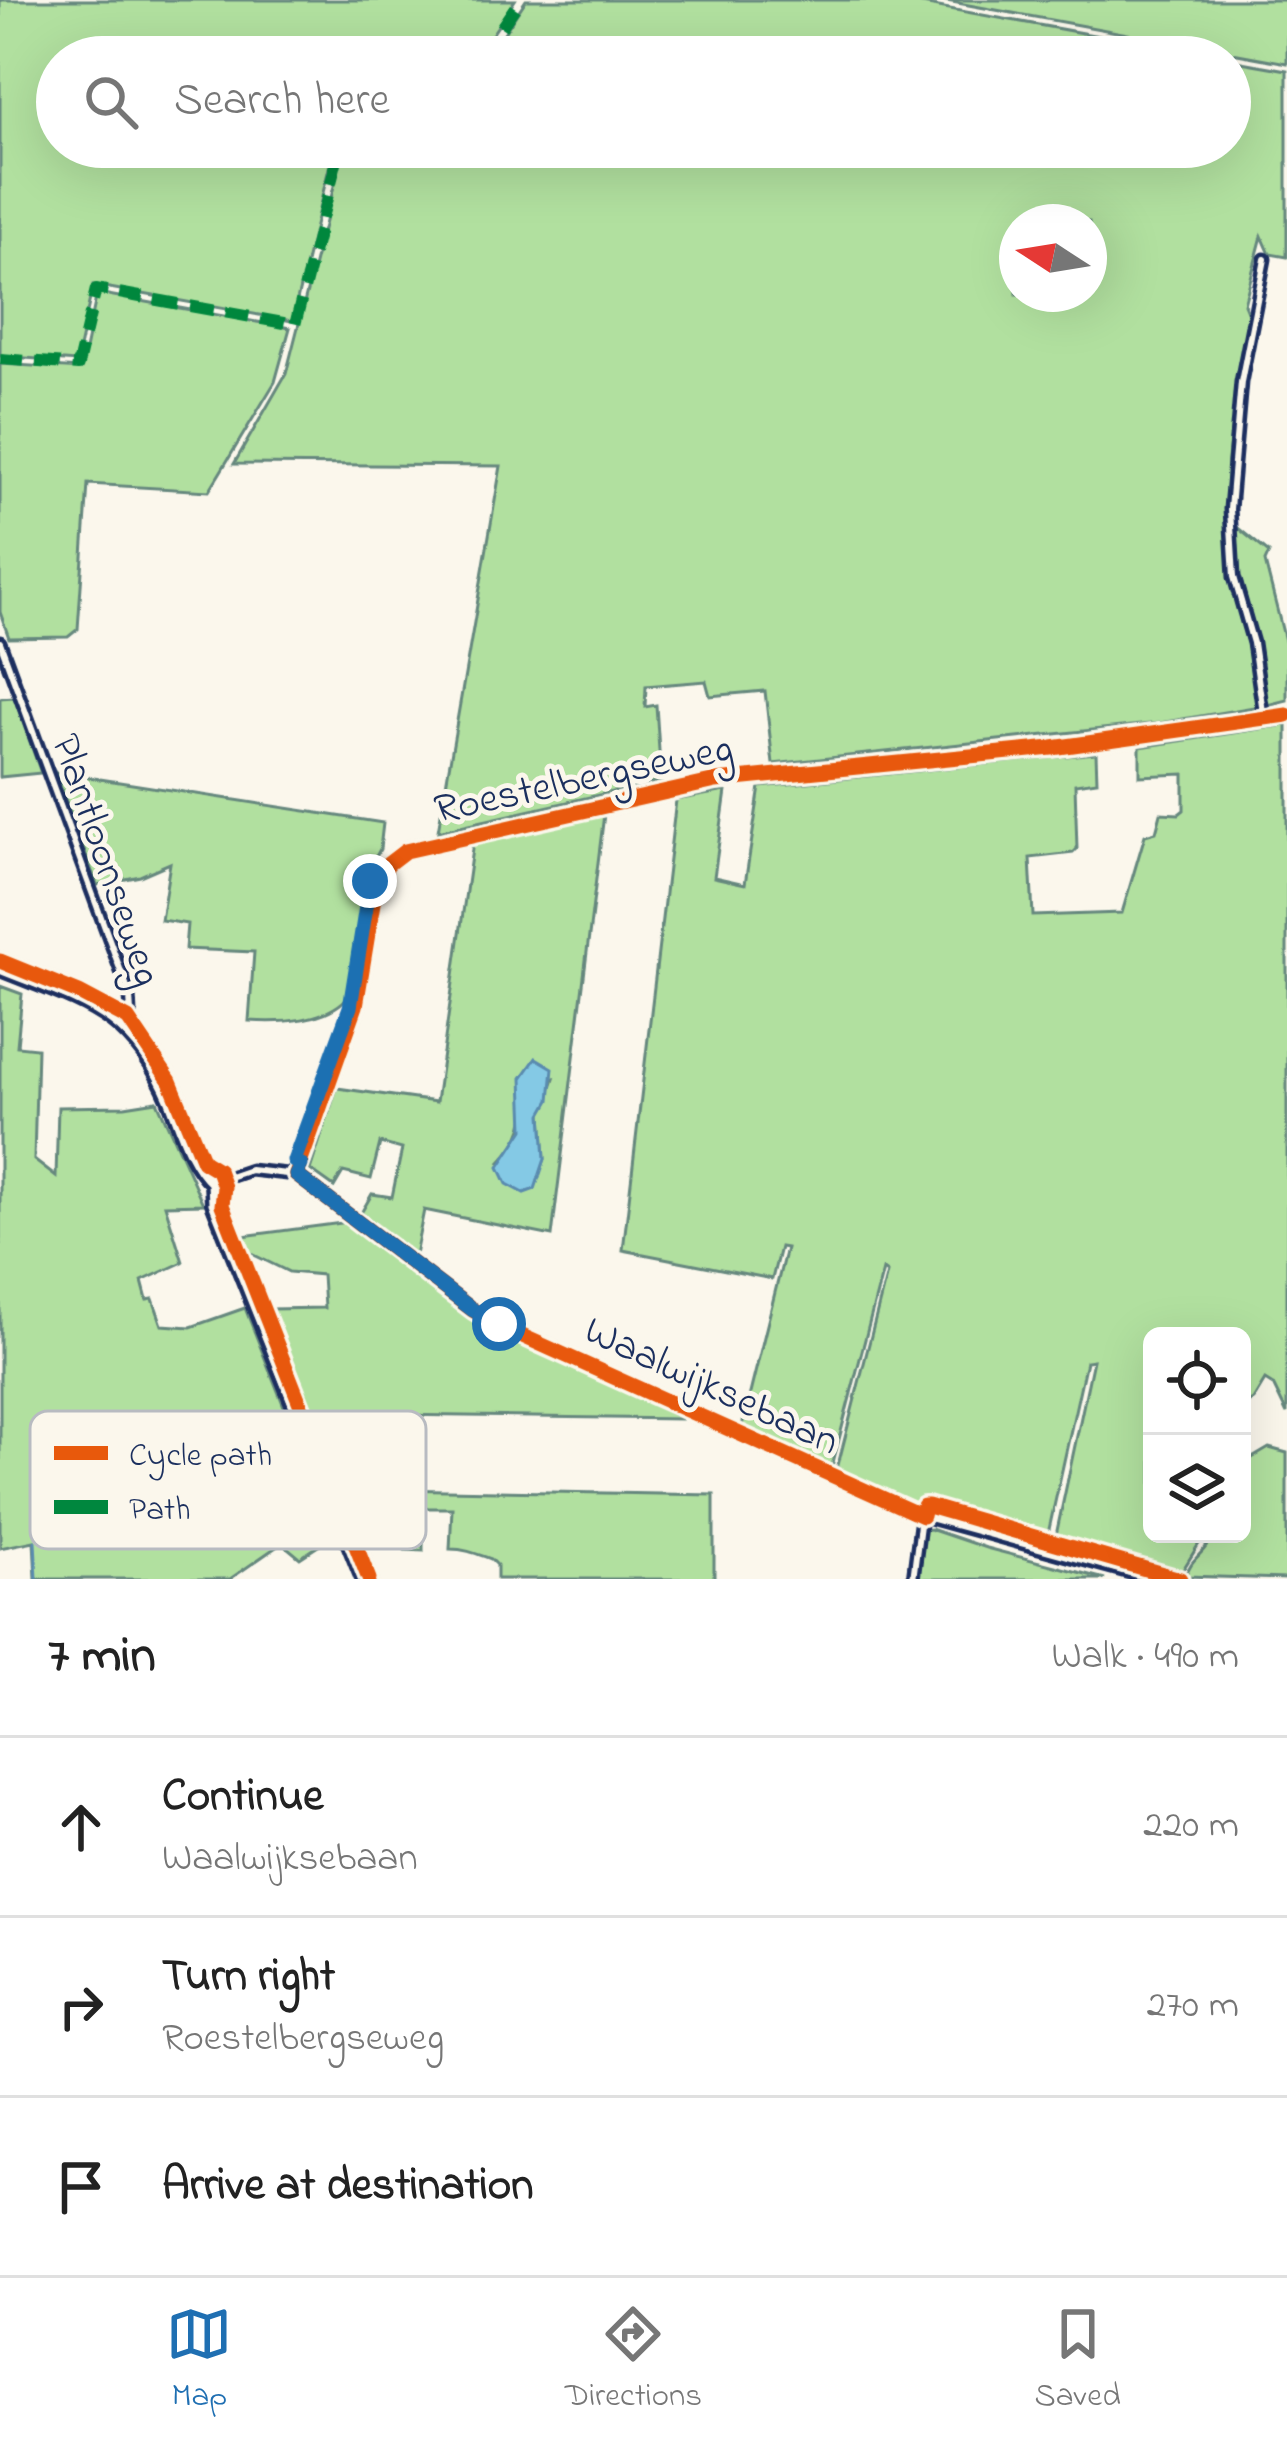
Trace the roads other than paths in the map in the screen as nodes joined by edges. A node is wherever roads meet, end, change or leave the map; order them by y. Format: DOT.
graph roads {
  1 [pos="1265,259"];
  2 [pos="0,642"];
  3 [pos="1287,715"];
  4 [pos="1264,719"];
  5 [pos="0,969"];
  6 [pos="121,1026"];
  7 [pos="296,1175"];
  8 [pos="212,1183"];
  9 [pos="296,1411"];
  10 [pos="922,1516"];
  11 [pos="351,1549"];
  12 [pos="1141,1576"];
  13 [pos="363,1579"];
  14 [pos="913,1579"];
  1 -- 4 [label="street"];
  2 -- 6 [label="street, Plantloonseweg"];
  3 -- 4 [label="street, Roestelbergseweg"];
  4 -- 7 [label="street, Roestelbergseweg"];
  5 -- 6 [label="street"];
  6 -- 8 [label="street"];
  7 -- 8 [label="street"];
  7 -- 10 [label="street, Waalwijksebaan"];
  8 -- 9 [label="street"];
  10 -- 12 [label="street, Waalwijksebaan"];
  10 -- 14 [label="street"];
  11 -- 13 [label="street"];
}
